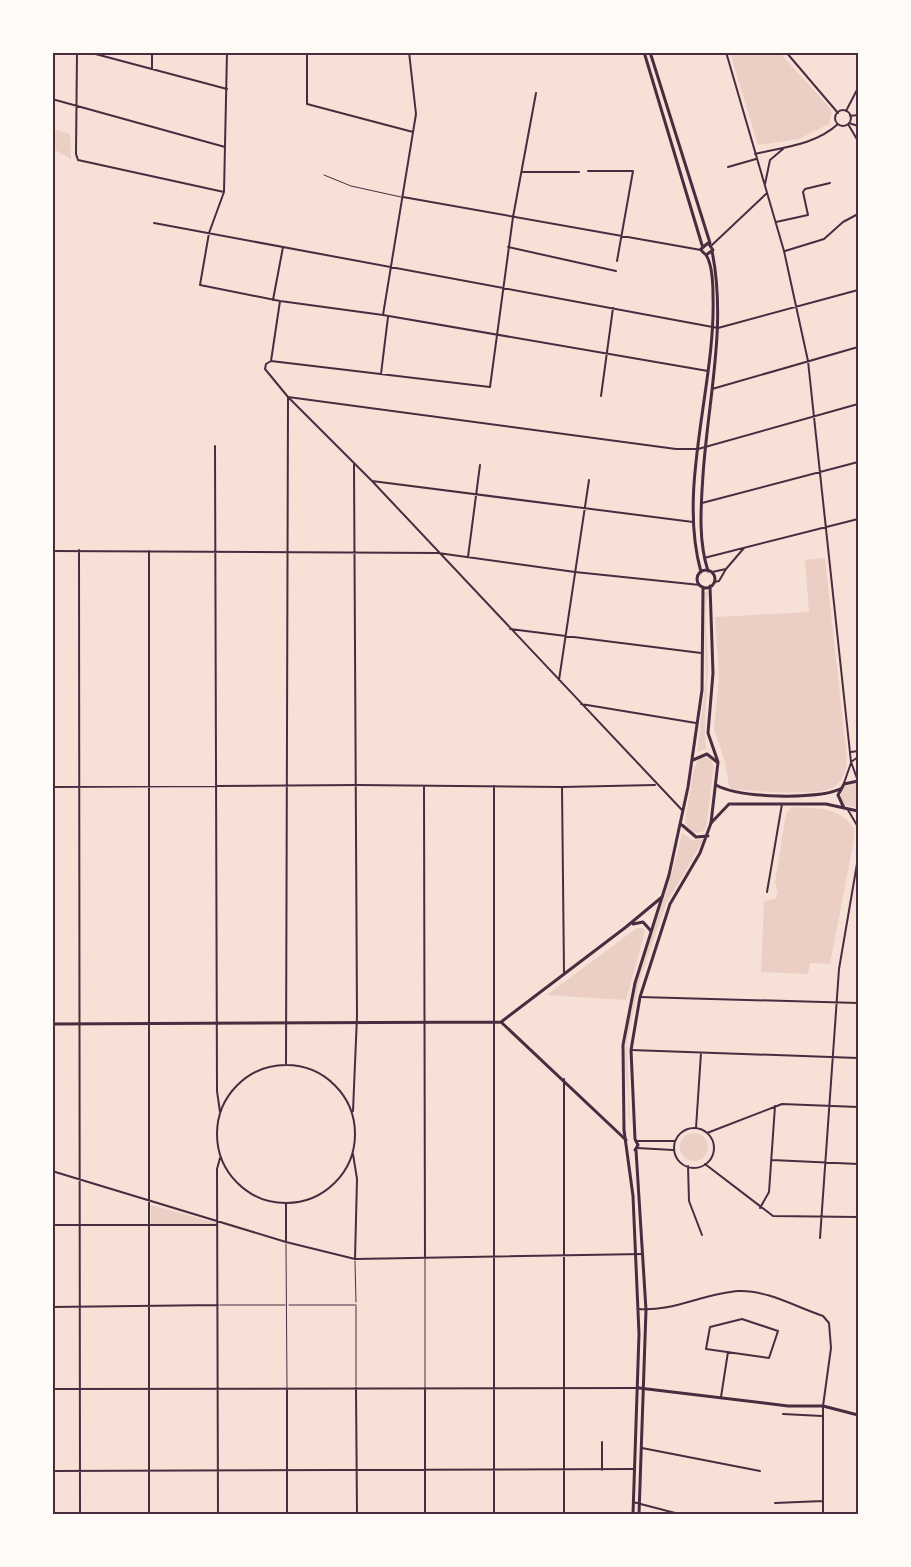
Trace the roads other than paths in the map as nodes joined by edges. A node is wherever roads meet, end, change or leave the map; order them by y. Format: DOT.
graph roads {
  1 [pos="77,52"];
  2 [pos="88,52"];
  3 [pos="152,52"];
  4 [pos="227,52"];
  5 [pos="307,52"];
  6 [pos="409,52"];
  7 [pos="644,52"];
  8 [pos="651,52"];
  9 [pos="726,52"];
  10 [pos="786,52"];
  11 [pos="152,69"];
  12 [pos="227,88"];
  13 [pos="858,88"];
  14 [pos="537,93"];
  15 [pos="52,99"];
  16 [pos="77,105"];
  17 [pos="846,111"];
  18 [pos="838,113"];
  19 [pos="858,115"];
  20 [pos="850,116"];
  21 [pos="838,124"];
  22 [pos="848,124"];
  23 [pos="858,126"];
  24 [pos="413,132"];
  25 [pos="858,141"];
  26 [pos="225,147"];
  27 [pos="786,147"];
  28 [pos="755,154"];
  29 [pos="756,159"];
  30 [pos="728,167"];
  31 [pos="588,171"];
  32 [pos="523,172"];
  33 [pos="579,172"];
  34 [pos="324,175"];
  35 [pos="831,183"];
  36 [pos="765,186"];
  37 [pos="224,192"];
  38 [pos="767,193"];
  39 [pos="403,197"];
  40 [pos="858,214"];
  41 [pos="513,217"];
  42 [pos="776,222"];
  43 [pos="154,223"];
  44 [pos="209,233"];
  45 [pos="621,238"];
  46 [pos="711,244"];
  47 [pos="702,245"];
  48 [pos="282,247"];
  49 [pos="508,247"];
  50 [pos="701,250"];
  51 [pos="712,251"];
  52 [pos="784,251"];
  53 [pos="706,255"];
  54 [pos="617,261"];
  55 [pos="393,266"];
  56 [pos="616,271"];
  57 [pos="503,287"];
  58 [pos="858,290"];
  59 [pos="273,300"];
  60 [pos="280,301"];
  61 [pos="798,306"];
  62 [pos="613,308"];
  63 [pos="382,315"];
  64 [pos="388,317"];
  65 [pos="712,327"];
  66 [pos="718,328"];
  67 [pos="496,336"];
  68 [pos="858,347"];
  69 [pos="606,354"];
  70 [pos="271,361"];
  71 [pos="808,361"];
  72 [pos="708,371"];
  73 [pos="381,374"];
  74 [pos="712,389"];
  75 [pos="601,396"];
  76 [pos="288,397"];
  77 [pos="858,404"];
  78 [pos="813,416"];
  79 [pos="215,446"];
  80 [pos="705,447"];
  81 [pos="698,449"];
  82 [pos="858,462"];
  83 [pos="354,464"];
  84 [pos="480,465"];
  85 [pos="820,472"];
  86 [pos="589,480"];
  87 [pos="372,481"];
  88 [pos="476,494"];
  89 [pos="701,503"];
  90 [pos="584,510"];
  91 [pos="858,519"];
  92 [pos="695,523"];
  93 [pos="828,528"];
  94 [pos="744,548"];
  95 [pos="79,550"];
  96 [pos="216,550"];
  97 [pos="52,551"];
  98 [pos="149,551"];
  99 [pos="288,551"];
  100 [pos="354,551"];
  101 [pos="438,553"];
  102 [pos="468,557"];
  103 [pos="704,558"];
  104 [pos="726,569"];
  105 [pos="575,572"];
  106 [pos="701,572"];
  107 [pos="710,572"];
  108 [pos="714,582"];
  109 [pos="701,586"];
  110 [pos="710,586"];
  111 [pos="510,629"];
  112 [pos="567,635"];
  113 [pos="703,653"];
  114 [pos="559,680"];
  115 [pos="581,705"];
  116 [pos="698,724"];
  117 [pos="851,752"];
  118 [pos="858,752"];
  119 [pos="858,757"];
  120 [pos="693,761"];
  121 [pos="851,763"];
  122 [pos="718,764"];
  123 [pos="858,781"];
  124 [pos="844,784"];
  125 [pos="287,785"];
  126 [pos="357,785"];
  127 [pos="656,785"];
  128 [pos="716,785"];
  129 [pos="216,786"];
  130 [pos="424,786"];
  131 [pos="494,786"];
  132 [pos="52,787"];
  133 [pos="77,787"];
  134 [pos="148,787"];
  135 [pos="562,787"];
  136 [pos="840,789"];
  137 [pos="741,794"];
  138 [pos="808,795"];
  139 [pos="741,804"];
  140 [pos="782,804"];
  141 [pos="808,804"];
  142 [pos="846,809"];
  143 [pos="858,811"];
  144 [pos="684,812"];
  145 [pos="711,823"];
  146 [pos="682,825"];
  147 [pos="858,827"];
  148 [pos="709,835"];
  149 [pos="858,858"];
  150 [pos="766,892"];
  151 [pos="662,897"];
  152 [pos="626,927"];
  153 [pos="651,934"];
  154 [pos="564,975"];
  155 [pos="640,997"];
  156 [pos="836,1002"];
  157 [pos="858,1003"];
  158 [pos="357,1022"];
  159 [pos="494,1022"];
  160 [pos="501,1022"];
  161 [pos="79,1023"];
  162 [pos="148,1023"];
  163 [pos="217,1023"];
  164 [pos="286,1023"];
  165 [pos="425,1023"];
  166 [pos="52,1024"];
  167 [pos="631,1050"];
  168 [pos="700,1053"];
  169 [pos="832,1057"];
  170 [pos="858,1058"];
  171 [pos="286,1064"];
  172 [pos="564,1079"];
  173 [pos="775,1106"];
  174 [pos="829,1106"];
  175 [pos="858,1107"];
  176 [pos="353,1111"];
  177 [pos="220,1112"];
  178 [pos="624,1122"];
  179 [pos="635,1122"];
  180 [pos="696,1128"];
  181 [pos="707,1133"];
  182 [pos="636,1140"];
  183 [pos="627,1141"];
  184 [pos="675,1141"];
  185 [pos="637,1149"];
  186 [pos="629,1150"];
  187 [pos="674,1150"];
  188 [pos="353,1154"];
  189 [pos="220,1155"];
  190 [pos="772,1160"];
  191 [pos="824,1163"];
  192 [pos="705,1164"];
  193 [pos="858,1164"];
  194 [pos="688,1167"];
  195 [pos="52,1172"];
  196 [pos="79,1179"];
  197 [pos="149,1199"];
  198 [pos="286,1203"];
  199 [pos="760,1208"];
  200 [pos="821,1216"];
  201 [pos="858,1217"];
  202 [pos="217,1220"];
  203 [pos="149,1224"];
  204 [pos="52,1225"];
  205 [pos="80,1225"];
  206 [pos="217,1225"];
  207 [pos="702,1235"];
  208 [pos="820,1238"];
  209 [pos="286,1242"];
  210 [pos="563,1254"];
  211 [pos="635,1254"];
  212 [pos="643,1254"];
  213 [pos="494,1255"];
  214 [pos="425,1257"];
  215 [pos="355,1259"];
  216 [pos="218,1305"];
  217 [pos="287,1305"];
  218 [pos="356,1305"];
  219 [pos="52,1307"];
  220 [pos="80,1307"];
  221 [pos="149,1307"];
  222 [pos="638,1309"];
  223 [pos="646,1310"];
  224 [pos="728,1352"];
  225 [pos="79,1388"];
  226 [pos="356,1388"];
  227 [pos="425,1388"];
  228 [pos="495,1388"];
  229 [pos="564,1388"];
  230 [pos="639,1388"];
  231 [pos="52,1389"];
  232 [pos="149,1389"];
  233 [pos="287,1389"];
  234 [pos="645,1389"];
  235 [pos="217,1390"];
  236 [pos="721,1398"];
  237 [pos="823,1406"];
  238 [pos="783,1414"];
  239 [pos="858,1415"];
  240 [pos="823,1416"];
  241 [pos="602,1442"];
  242 [pos="641,1448"];
  243 [pos="634,1469"];
  244 [pos="564,1470"];
  245 [pos="602,1470"];
  246 [pos="287,1471"];
  247 [pos="494,1471"];
  248 [pos="759,1471"];
  249 [pos="52,1472"];
  250 [pos="80,1472"];
  251 [pos="148,1472"];
  252 [pos="218,1472"];
  253 [pos="357,1472"];
  254 [pos="425,1472"];
  255 [pos="823,1500"];
  256 [pos="633,1502"];
  257 [pos="775,1503"];
  258 [pos="639,1504"];
  259 [pos="80,1515"];
  260 [pos="148,1515"];
  261 [pos="218,1515"];
  262 [pos="287,1515"];
  263 [pos="357,1515"];
  264 [pos="425,1515"];
  265 [pos="494,1515"];
  266 [pos="564,1515"];
  267 [pos="633,1515"];
  268 [pos="639,1515"];
  269 [pos="679,1515"];
  270 [pos="823,1515"];
  1 -- 16 [label="street"];
  2 -- 11 [label="street"];
  3 -- 11 [label="street"];
  4 -- 12 [label="street"];
  5 -- 24 [label="street"];
  6 -- 24 [label="street"];
  7 -- 47 [label="main road"];
  8 -- 46 [label="main road"];
  9 -- 28 [label="street"];
  10 -- 18 [label="street"];
  11 -- 12 [label="street"];
  12 -- 26 [label="street"];
  13 -- 17 [label="street"];
  14 -- 32 [label="street"];
  15 -- 16 [label="street"];
  16 -- 26 [label="street"];
  16 -- 37 [label="street"];
  17 -- 18 [label="street"];
  17 -- 20 [label="street"];
  18 -- 21 [label="street"];
  19 -- 20 [label="street"];
  20 -- 22 [label="street"];
  21 -- 22 [label="street"];
  21 -- 27 [label="street"];
  22 -- 23 [label="street"];
  22 -- 25 [label="street"];
  24 -- 39 [label="street"];
  26 -- 37 [label="street"];
  27 -- 28 [label="street"];
  27 -- 36 [label="street"];
  28 -- 29 [label="street"];
  29 -- 30 [label="street"];
  29 -- 36 [label="street"];
  31 -- 45 [label="street"];
  32 -- 33 [label="street"];
  32 -- 41 [label="street"];
  34 -- 39 [label="lane"];
  35 -- 42 [label="street"];
  36 -- 38 [label="street"];
  37 -- 44 [label="street"];
  38 -- 42 [label="street"];
  38 -- 46 [label="street"];
  39 -- 41 [label="street"];
  39 -- 55 [label="street"];
  40 -- 52 [label="street"];
  41 -- 45 [label="street"];
  41 -- 49 [label="street"];
  42 -- 52 [label="street"];
  43 -- 44 [label="street"];
  44 -- 48 [label="street"];
  44 -- 59 [label="street"];
  45 -- 50 [label="street"];
  45 -- 54 [label="street"];
  46 -- 47 [label="main road"];
  46 -- 51 [label="main road"];
  47 -- 50 [label="main road"];
  48 -- 55 [label="street"];
  48 -- 59 [label="street"];
  49 -- 56 [label="street"];
  49 -- 57 [label="street"];
  50 -- 53 [label="main road"];
  51 -- 53 [label="main road"];
  51 -- 66 [label="main road"];
  52 -- 61 [label="street"];
  53 -- 65 [label="main road"];
  55 -- 57 [label="street"];
  55 -- 63 [label="street"];
  57 -- 62 [label="street"];
  57 -- 67 [label="street"];
  58 -- 61 [label="street"];
  59 -- 60 [label="street"];
  60 -- 63 [label="street"];
  60 -- 70 [label="street"];
  61 -- 66 [label="street"];
  61 -- 71 [label="street"];
  62 -- 65 [label="street"];
  62 -- 69 [label="street"];
  63 -- 64 [label="street"];
  64 -- 67 [label="street"];
  64 -- 73 [label="street"];
  65 -- 66 [label="street"];
  65 -- 72 [label="main road"];
  66 -- 74 [label="main road"];
  67 -- 69 [label="street"];
  67 -- 73 [label="street"];
  68 -- 71 [label="street"];
  69 -- 72 [label="street"];
  69 -- 75 [label="street"];
  70 -- 73 [label="street"];
  70 -- 76 [label="street"];
  71 -- 74 [label="street"];
  71 -- 78 [label="street"];
  72 -- 81 [label="main road"];
  74 -- 80 [label="main road"];
  76 -- 81 [label="street"];
  76 -- 83 [label="street"];
  76 -- 99 [label="street"];
  77 -- 78 [label="street"];
  78 -- 80 [label="street"];
  78 -- 85 [label="street"];
  79 -- 96 [label="street"];
  80 -- 81 [label="street"];
  80 -- 89 [label="main road"];
  81 -- 92 [label="main road"];
  82 -- 85 [label="street"];
  83 -- 87 [label="street"];
  83 -- 100 [label="street"];
  84 -- 88 [label="street"];
  85 -- 89 [label="street"];
  85 -- 93 [label="street"];
  86 -- 90 [label="street"];
  87 -- 88 [label="street"];
  87 -- 101 [label="street"];
  88 -- 90 [label="street"];
  88 -- 102 [label="street"];
  89 -- 103 [label="main road"];
  90 -- 92 [label="street"];
  90 -- 105 [label="street"];
  91 -- 93 [label="street"];
  92 -- 106 [label="main road"];
  93 -- 94 [label="street"];
  93 -- 117 [label="street"];
  94 -- 103 [label="street"];
  94 -- 104 [label="street"];
  95 -- 97 [label="street"];
  95 -- 98 [label="street"];
  95 -- 133 [label="street"];
  96 -- 98 [label="street"];
  96 -- 99 [label="street"];
  96 -- 129 [label="street"];
  98 -- 134 [label="street"];
  99 -- 100 [label="street"];
  99 -- 125 [label="street"];
  100 -- 101 [label="street"];
  100 -- 126 [label="street"];
  101 -- 102 [label="street"];
  101 -- 111 [label="street"];
  102 -- 105 [label="street"];
  103 -- 107 [label="main road"];
  104 -- 107 [label="street"];
  104 -- 108 [label="street"];
  105 -- 109 [label="street"];
  105 -- 112 [label="street"];
  106 -- 107 [label="main road"];
  106 -- 109 [label="main road"];
  107 -- 108 [label="main road"];
  108 -- 110 [label="main road"];
  109 -- 110 [label="main road"];
  109 -- 113 [label="main road"];
  110 -- 122 [label="main road"];
  111 -- 112 [label="street"];
  111 -- 114 [label="street"];
  112 -- 113 [label="street"];
  112 -- 114 [label="street"];
  113 -- 116 [label="main road"];
  114 -- 115 [label="street"];
  115 -- 116 [label="street"];
  115 -- 127 [label="street"];
  116 -- 120 [label="main road"];
  117 -- 118 [label="street"];
  117 -- 121 [label="street"];
  119 -- 121 [label="street"];
  120 -- 122 [label="main road"];
  120 -- 144 [label="main road"];
  121 -- 123 [label="street"];
  121 -- 124 [label="street"];
  122 -- 128 [label="main road"];
  123 -- 124 [label="main road"];
  124 -- 136 [label="main road"];
  125 -- 126 [label="street"];
  125 -- 129 [label="street"];
  125 -- 164 [label="street"];
  126 -- 130 [label="street"];
  126 -- 158 [label="street"];
  127 -- 135 [label="street"];
  127 -- 144 [label="street"];
  128 -- 137 [label="main road"];
  128 -- 145 [label="main road"];
  129 -- 134 [label="street"];
  129 -- 163 [label="street"];
  130 -- 131 [label="street"];
  130 -- 165 [label="street"];
  131 -- 135 [label="street"];
  131 -- 159 [label="street"];
  132 -- 133 [label="street"];
  133 -- 134 [label="street"];
  133 -- 161 [label="street"];
  134 -- 162 [label="street"];
  135 -- 154 [label="street"];
  136 -- 138 [label="main road"];
  136 -- 142 [label="main road"];
  137 -- 138 [label="main road"];
  137 -- 139 [label="main road"];
  138 -- 141 [label="main road"];
  139 -- 140 [label="main road"];
  139 -- 145 [label="main road"];
  140 -- 141 [label="main road"];
  140 -- 150 [label="street"];
  141 -- 142 [label="main road"];
  142 -- 143 [label="main road"];
  142 -- 147 [label="street"];
  144 -- 146 [label="main road"];
  145 -- 148 [label="main road"];
  146 -- 148 [label="main road"];
  146 -- 151 [label="main road"];
  148 -- 155 [label="main road"];
  149 -- 156 [label="street"];
  151 -- 152 [label="main road"];
  151 -- 153 [label="main road"];
  152 -- 153 [label="main road"];
  152 -- 154 [label="main road"];
  153 -- 178 [label="main road"];
  154 -- 160 [label="main road"];
  155 -- 156 [label="street"];
  155 -- 167 [label="main road"];
  156 -- 157 [label="street"];
  156 -- 169 [label="street"];
  158 -- 164 [label="main road"];
  158 -- 165 [label="main road"];
  158 -- 176 [label="street"];
  159 -- 160 [label="main road"];
  159 -- 165 [label="main road"];
  159 -- 213 [label="street"];
  160 -- 172 [label="main road"];
  161 -- 162 [label="main road"];
  161 -- 166 [label="main road"];
  161 -- 196 [label="street"];
  162 -- 163 [label="main road"];
  162 -- 197 [label="street"];
  163 -- 164 [label="main road"];
  163 -- 177 [label="street"];
  164 -- 171 [label="street"];
  165 -- 214 [label="street"];
  167 -- 168 [label="street"];
  167 -- 179 [label="main road"];
  168 -- 169 [label="street"];
  168 -- 180 [label="street"];
  169 -- 170 [label="street"];
  169 -- 174 [label="street"];
  171 -- 176 [label="street"];
  171 -- 177 [label="street"];
  172 -- 183 [label="main road"];
  172 -- 210 [label="street"];
  173 -- 174 [label="street"];
  173 -- 181 [label="street"];
  173 -- 190 [label="street"];
  174 -- 175 [label="street"];
  174 -- 191 [label="street"];
  176 -- 188 [label="street"];
  177 -- 189 [label="street"];
  178 -- 179 [label="main road"];
  178 -- 183 [label="main road"];
  179 -- 182 [label="main road"];
  180 -- 181 [label="street"];
  180 -- 184 [label="street"];
  181 -- 192 [label="street"];
  182 -- 183 [label="main road"];
  182 -- 184 [label="street"];
  182 -- 185 [label="main road"];
  183 -- 186 [label="main road"];
  184 -- 187 [label="street"];
  185 -- 186 [label="main road"];
  185 -- 187 [label="street"];
  185 -- 212 [label="main road"];
  186 -- 211 [label="main road"];
  187 -- 194 [label="street"];
  188 -- 198 [label="street"];
  188 -- 215 [label="street"];
  189 -- 198 [label="street"];
  189 -- 202 [label="street"];
  190 -- 191 [label="street"];
  190 -- 199 [label="street"];
  191 -- 193 [label="street"];
  191 -- 200 [label="street"];
  192 -- 194 [label="street"];
  192 -- 199 [label="street"];
  194 -- 207 [label="street"];
  195 -- 196 [label="street"];
  196 -- 197 [label="street"];
  196 -- 205 [label="street"];
  197 -- 202 [label="street"];
  197 -- 203 [label="street"];
  198 -- 209 [label="street"];
  199 -- 200 [label="street"];
  200 -- 201 [label="street"];
  200 -- 208 [label="street"];
  202 -- 206 [label="street"];
  202 -- 209 [label="street"];
  203 -- 205 [label="street"];
  203 -- 206 [label="street"];
  203 -- 221 [label="street"];
  204 -- 205 [label="street"];
  205 -- 220 [label="street"];
  206 -- 216 [label="street"];
  209 -- 215 [label="street"];
  209 -- 217 [label="lane"];
  210 -- 211 [label="street"];
  210 -- 213 [label="street"];
  210 -- 229 [label="street"];
  211 -- 212 [label="street"];
  211 -- 222 [label="main road"];
  212 -- 223 [label="main road"];
  213 -- 214 [label="street"];
  213 -- 228 [label="street"];
  214 -- 215 [label="street"];
  214 -- 227 [label="lane"];
  215 -- 218 [label="lane"];
  216 -- 217 [label="lane"];
  216 -- 221 [label="street"];
  216 -- 235 [label="street"];
  217 -- 218 [label="lane"];
  217 -- 233 [label="lane"];
  218 -- 226 [label="lane"];
  219 -- 220 [label="street"];
  220 -- 221 [label="street"];
  220 -- 225 [label="street"];
  221 -- 232 [label="street"];
  222 -- 223 [label="street"];
  222 -- 230 [label="main road"];
  223 -- 234 [label="main road"];
  223 -- 237 [label="street"];
  224 -- 224 [label="street"];
  224 -- 236 [label="street"];
  225 -- 231 [label="street"];
  225 -- 232 [label="street"];
  225 -- 250 [label="street"];
  226 -- 227 [label="street"];
  226 -- 233 [label="street"];
  226 -- 253 [label="street"];
  227 -- 228 [label="street"];
  227 -- 254 [label="street"];
  228 -- 229 [label="street"];
  228 -- 247 [label="street"];
  229 -- 230 [label="street"];
  229 -- 244 [label="street"];
  230 -- 234 [label="main road"];
  230 -- 243 [label="main road"];
  232 -- 235 [label="street"];
  232 -- 251 [label="street"];
  233 -- 235 [label="street"];
  233 -- 246 [label="street"];
  234 -- 236 [label="main road"];
  234 -- 242 [label="main road"];
  235 -- 252 [label="street"];
  236 -- 237 [label="main road"];
  237 -- 239 [label="main road"];
  237 -- 240 [label="street"];
  238 -- 240 [label="street"];
  240 -- 255 [label="street"];
  241 -- 245 [label="street"];
  242 -- 248 [label="street"];
  242 -- 258 [label="main road"];
  243 -- 245 [label="street"];
  243 -- 256 [label="main road"];
  244 -- 245 [label="street"];
  244 -- 247 [label="street"];
  244 -- 266 [label="street"];
  246 -- 252 [label="street"];
  246 -- 253 [label="street"];
  246 -- 262 [label="street"];
  247 -- 254 [label="street"];
  247 -- 265 [label="street"];
  249 -- 250 [label="street"];
  250 -- 251 [label="street"];
  250 -- 259 [label="street"];
  251 -- 252 [label="street"];
  251 -- 260 [label="street"];
  252 -- 261 [label="street"];
  253 -- 254 [label="street"];
  253 -- 263 [label="street"];
  254 -- 264 [label="street"];
  255 -- 257 [label="street"];
  255 -- 270 [label="street"];
  256 -- 258 [label="street"];
  256 -- 267 [label="main road"];
  258 -- 268 [label="main road"];
  258 -- 269 [label="street"];
}
